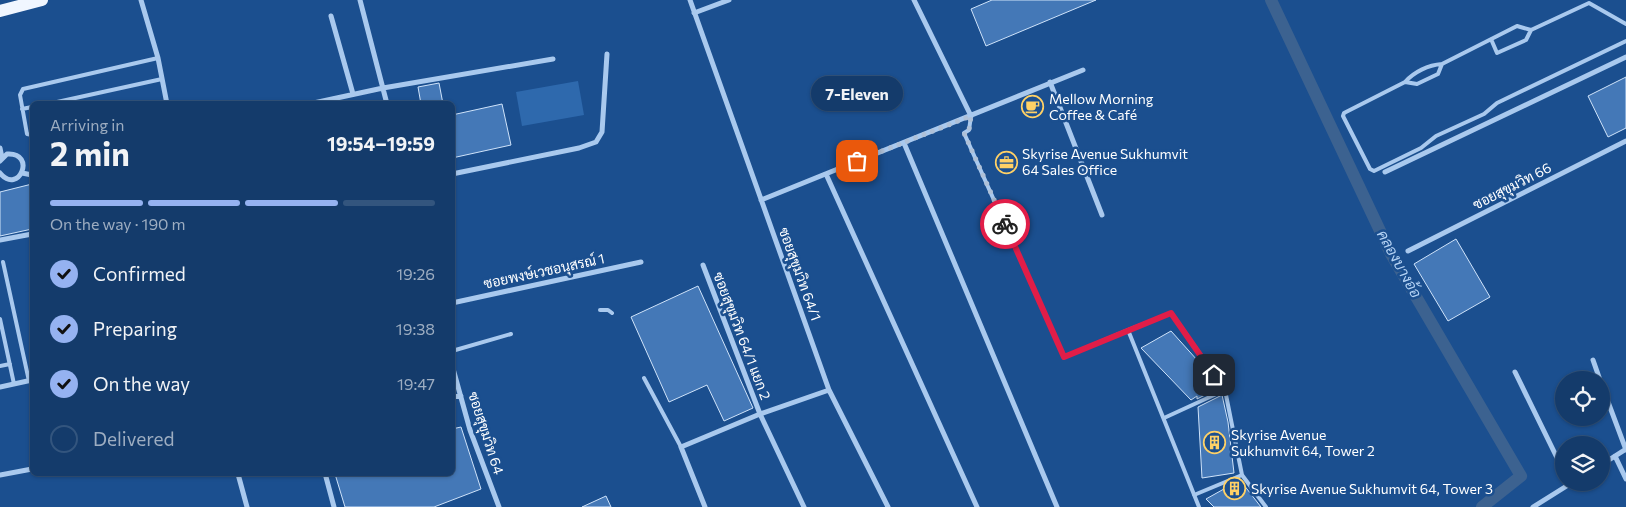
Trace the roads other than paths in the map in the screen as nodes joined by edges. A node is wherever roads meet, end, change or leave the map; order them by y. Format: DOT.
graph roads {
  1 [pos="42,0"];
  2 [pos="141,0"];
  3 [pos="360,0"];
  4 [pos="690,0"];
  5 [pos="729,0"];
  6 [pos="914,0"];
  7 [pos="0,11"];
  8 [pos="694,13"];
  9 [pos="331,16"];
  10 [pos="1626,24"];
  11 [pos="1531,30"];
  12 [pos="1491,39"];
  13 [pos="1626,42"];
  14 [pos="607,54"];
  15 [pos="1626,57"];
  16 [pos="158,58"];
  17 [pos="553,59"];
  18 [pos="1442,64"];
  19 [pos="1083,70"];
  20 [pos="162,80"];
  21 [pos="1050,82"];
  22 [pos="1405,82"];
  23 [pos="383,88"];
  24 [pos="353,94"];
  25 [pos="62,101"];
  26 [pos="167,101"];
  27 [pos="322,101"];
  28 [pos="386,101"];
  29 [pos="30,107"];
  30 [pos="22,109"];
  31 [pos="971,116"];
  32 [pos="30,134"];
  33 [pos="1626,141"];
  34 [pos="904,143"];
  35 [pos="0,148"];
  36 [pos="1,159"];
  37 [pos="1385,172"];
  38 [pos="0,173"];
  39 [pos="22,173"];
  40 [pos="455,173"];
  41 [pos="826,174"];
  42 [pos="30,175"];
  43 [pos="762,200"];
  44 [pos="1102,215"];
  45 [pos="30,234"];
  46 [pos="0,240"];
  47 [pos="1408,251"];
  48 [pos="3,262"];
  49 [pos="641,262"];
  50 [pos="703,265"];
  51 [pos="455,302"];
  52 [pos="600,310"];
  53 [pos="612,313"];
  54 [pos="0,319"];
  55 [pos="1128,330"];
  56 [pos="511,334"];
  57 [pos="455,350"];
  58 [pos="1593,360"];
  59 [pos="10,364"];
  60 [pos="0,366"];
  61 [pos="1597,371"];
  62 [pos="1515,372"];
  63 [pos="455,375"];
  64 [pos="30,378"];
  65 [pos="644,378"];
  66 [pos="30,380"];
  67 [pos="14,384"];
  68 [pos="0,387"];
  69 [pos="829,390"];
  70 [pos="1225,390"];
  71 [pos="461,396"];
  72 [pos="455,397"];
  73 [pos="1610,406"];
  74 [pos="760,414"];
  75 [pos="1164,418"];
  76 [pos="681,447"];
  77 [pos="1626,450"];
  78 [pos="1555,454"];
  79 [pos="1615,456"];
  80 [pos="1610,459"];
  81 [pos="30,469"];
  82 [pos="0,475"];
  83 [pos="1242,475"];
  84 [pos="239,476"];
  85 [pos="326,477"];
  86 [pos="1626,479"];
  87 [pos="1558,491"];
  88 [pos="1194,495"];
  89 [pos="247,507"];
  90 [pos="334,507"];
  91 [pos="500,507"];
  92 [pos="705,507"];
  93 [pos="804,507"];
  94 [pos="888,507"];
  95 [pos="977,507"];
  96 [pos="1057,507"];
  97 [pos="1199,507"];
  98 [pos="1266,507"];
  99 [pos="1533,507"];
  1 -- 7 [label="main road"];
  2 -- 16 [label="street"];
  3 -- 23 [label="street"];
  4 -- 8 [label="street, ซอยสุขุมวิท 64/1"];
  5 -- 8 [label="street"];
  6 -- 31 [label="street"];
  8 -- 43 [label="street, ซอยสุขุมวิท 64/1"];
  9 -- 24 [label="street"];
  10 -- 11 [label="lane"];
  11 -- 12 [label="lane"];
  11 -- 12 [label="lane"];
  12 -- 18 [label="lane"];
  13 -- 22 [label="lane"];
  14 -- 40 [label="street"];
  15 -- 37 [label="street"];
  16 -- 20 [label="street"];
  16 -- 30 [label="lane"];
  17 -- 23 [label="street"];
  18 -- 22 [label="lane"];
  18 -- 22 [label="lane"];
  19 -- 21 [label="street"];
  20 -- 25 [label="lane"];
  20 -- 26 [label="street"];
  21 -- 31 [label="street"];
  21 -- 44 [label="street"];
  23 -- 24 [label="street"];
  23 -- 28 [label="street"];
  24 -- 27 [label="street"];
  29 -- 30 [label="lane"];
  30 -- 32 [label="lane"];
  31 -- 34 [label="street"];
  31 -- 55 [label="lane"];
  33 -- 47 [label="street, ซอยสุขุมวิท 66"];
  34 -- 41 [label="street"];
  34 -- 96 [label="street"];
  35 -- 36 [label="street"];
  36 -- 39 [label="street"];
  38 -- 39 [label="street"];
  39 -- 42 [label="street"];
  41 -- 43 [label="street"];
  41 -- 95 [label="street"];
  43 -- 69 [label="street, ซอยสุขุมวิท 64/1"];
  45 -- 46 [label="street"];
  48 -- 64 [label="lane"];
  49 -- 51 [label="street, ซอยพงษ์เวชอนุสรณ์ 1"];
  50 -- 74 [label="street, ซอยสุขุมวิท 64/1 แยก 2"];
  52 -- 53 [label="lane"];
  54 -- 59 [label="lane"];
  55 -- 70 [label="lane"];
  55 -- 75 [label="lane"];
  56 -- 57 [label="lane"];
  58 -- 61 [label="street"];
  59 -- 60 [label="lane"];
  59 -- 67 [label="lane"];
  62 -- 78 [label="street"];
  63 -- 71 [label="street, ซอยสุขุมวิท 64"];
  65 -- 76 [label="lane"];
  66 -- 67 [label="street"];
  67 -- 68 [label="street"];
  69 -- 74 [label="street"];
  69 -- 94 [label="street, ซอยสุขุมวิท 64/1"];
  70 -- 75 [label="lane"];
  70 -- 83 [label="lane"];
  71 -- 72 [label="street"];
  71 -- 91 [label="street, ซอยสุขุมวิท 64"];
  73 -- 77 [label="street"];
  74 -- 76 [label="street"];
  74 -- 93 [label="street"];
  75 -- 88 [label="lane"];
  76 -- 92 [label="street"];
  77 -- 79 [label="street"];
  79 -- 80 [label="street"];
  79 -- 86 [label="street"];
  81 -- 82 [label="street"];
  83 -- 88 [label="lane"];
  83 -- 98 [label="lane"];
  84 -- 89 [label="street"];
  85 -- 90 [label="street"];
  87 -- 99 [label="street"];
  88 -- 97 [label="lane"];
}
